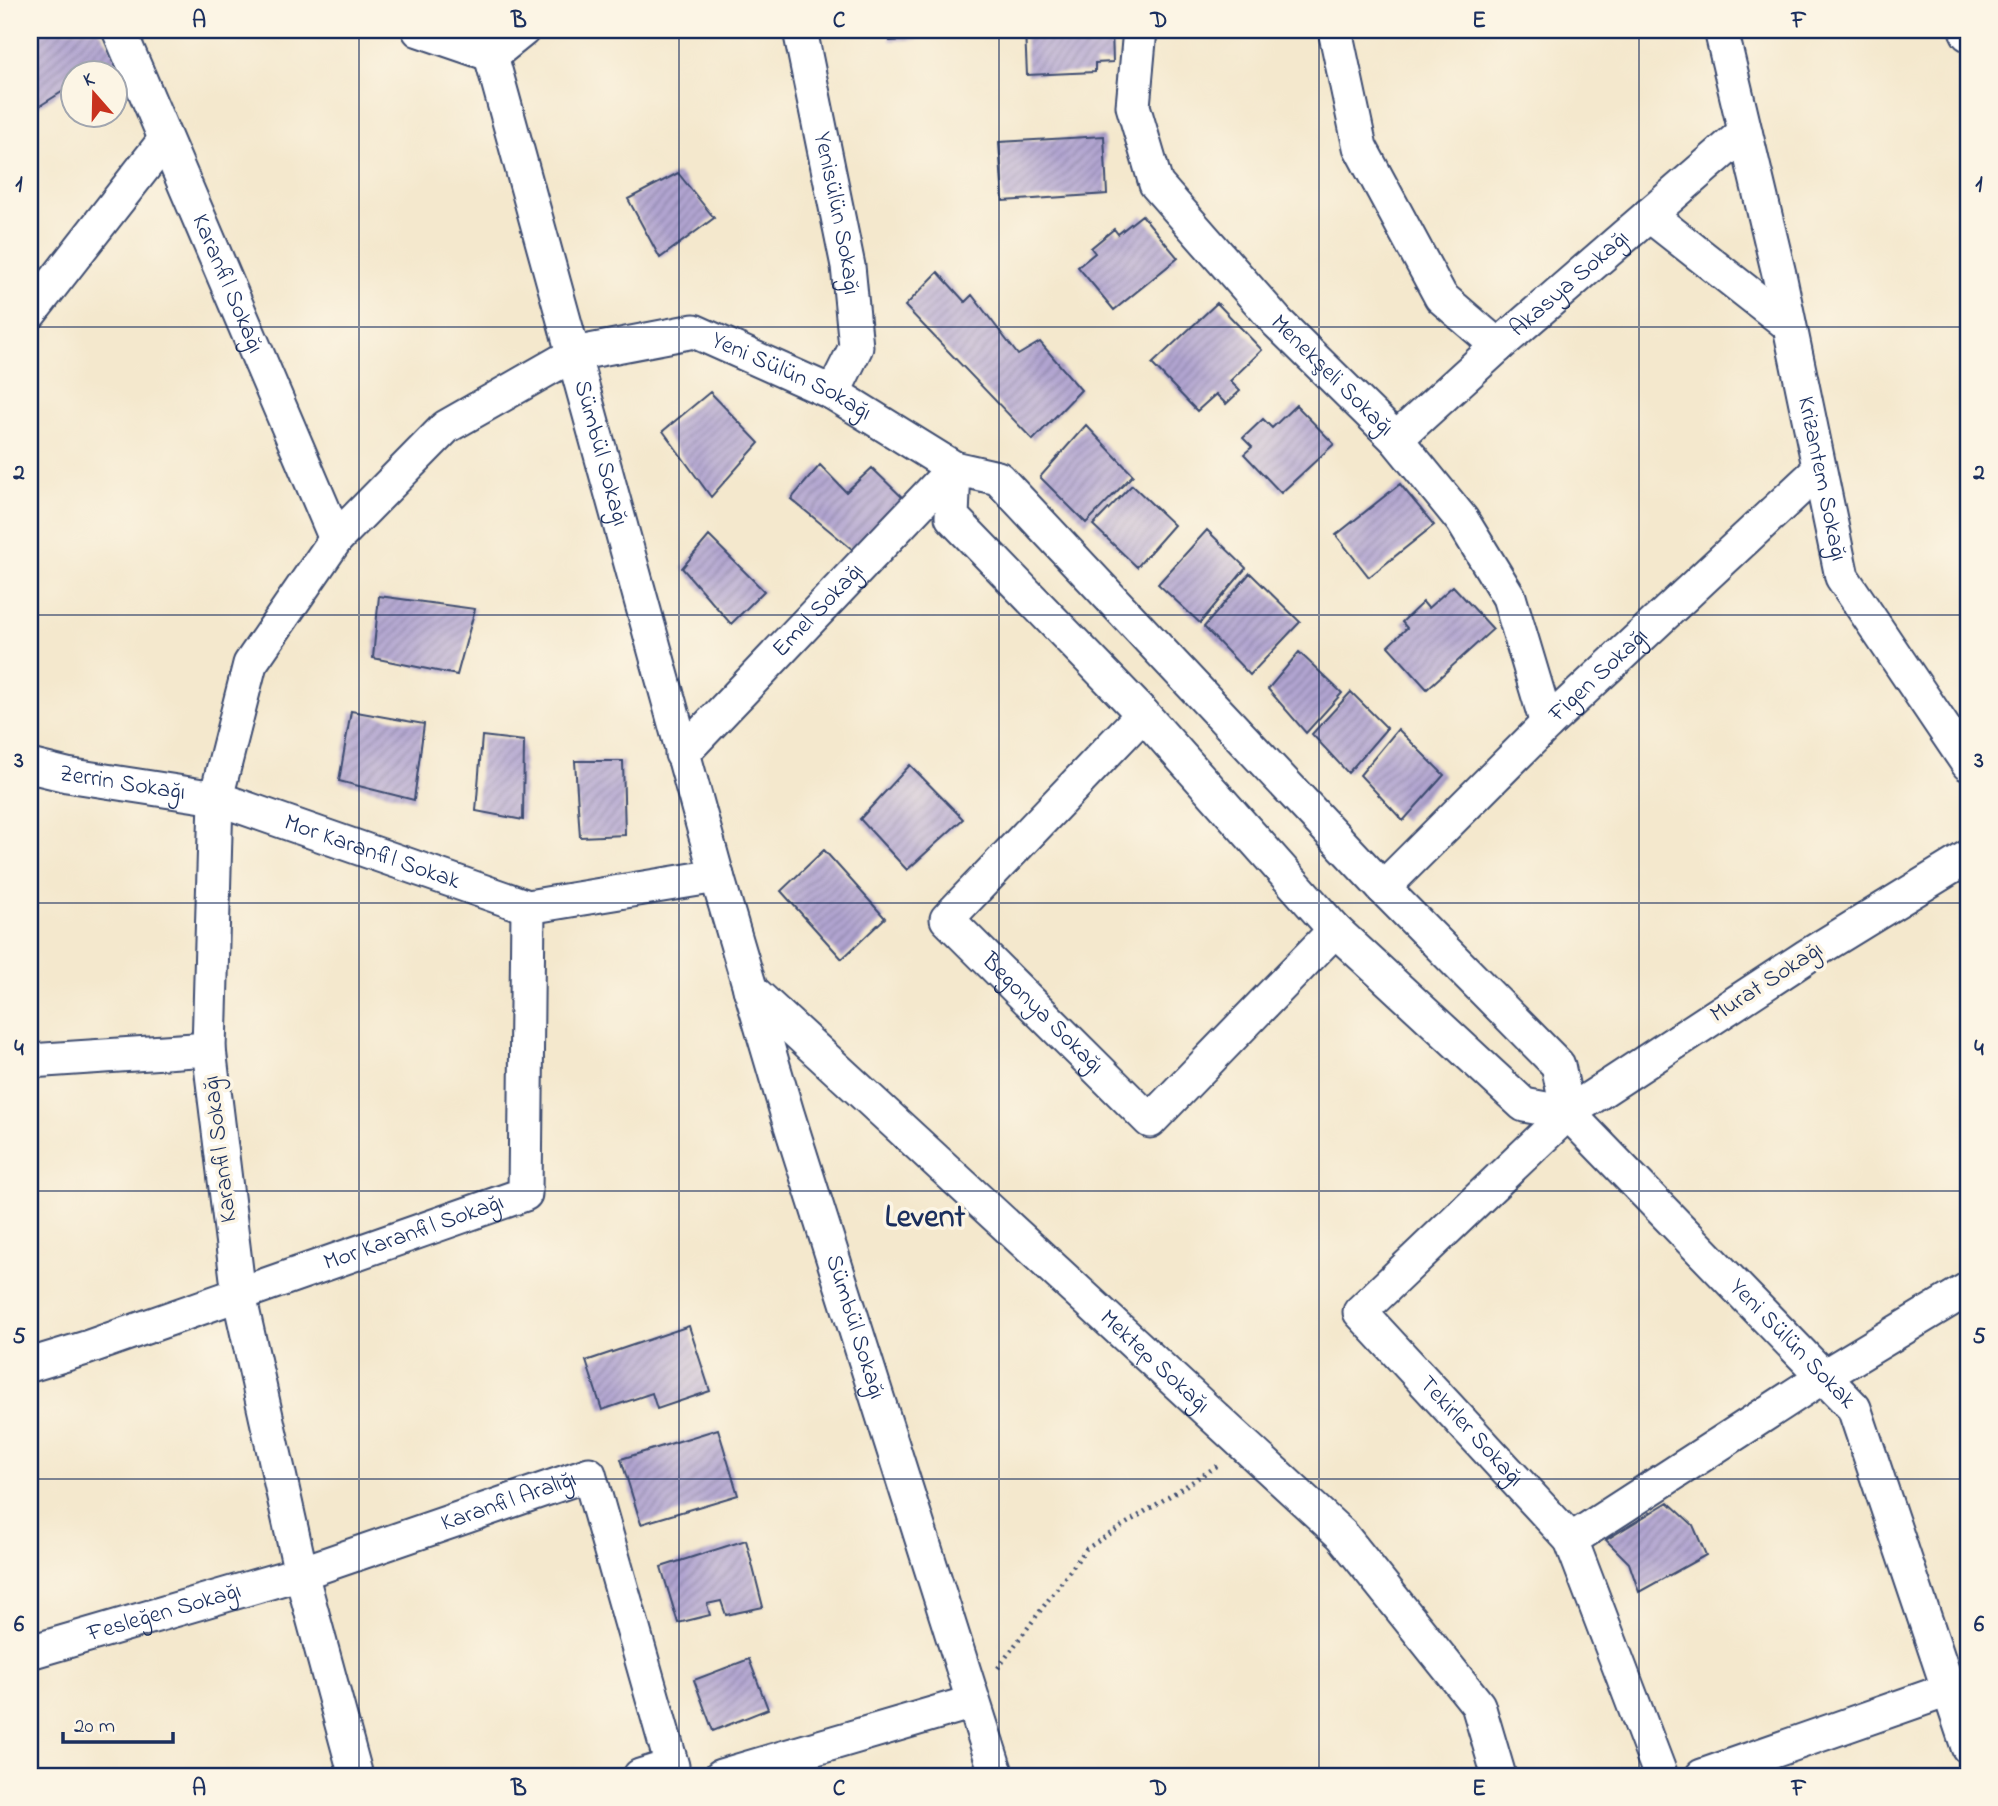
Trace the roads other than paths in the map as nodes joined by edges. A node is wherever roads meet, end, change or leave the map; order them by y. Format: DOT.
graph roads {
  1 [pos="119,30"];
  2 [pos="419,30"];
  3 [pos="523,30"];
  4 [pos="800,30"];
  5 [pos="1140,30"];
  6 [pos="1335,30"];
  7 [pos="1721,30"];
  8 [pos="488,42"];
  9 [pos="1745,132"];
  10 [pos="165,141"];
  11 [pos="1649,215"];
  12 [pos="30,313"];
  13 [pos="1790,326"];
  14 [pos="1499,346"];
  15 [pos="574,354"];
  16 [pos="833,393"];
  17 [pos="1396,439"];
  18 [pos="954,468"];
  19 [pos="1819,470"];
  20 [pos="336,539"];
  21 [pos="1143,714"];
  22 [pos="1547,724"];
  23 [pos="682,754"];
  24 [pos="1968,764"];
  25 [pos="30,766"];
  26 [pos="216,798"];
  27 [pos="1968,857"];
  28 [pos="716,876"];
  29 [pos="1383,888"];
  30 [pos="528,907"];
  31 [pos="1335,930"];
  32 [pos="750,989"];
  33 [pos="209,1049"];
  34 [pos="30,1061"];
  35 [pos="1569,1113"];
  36 [pos="1968,1289"];
  37 [pos="239,1295"];
  38 [pos="30,1365"];
  39 [pos="1824,1376"];
  40 [pos="1571,1540"];
  41 [pos="300,1573"];
  42 [pos="30,1653"];
  43 [pos="1959,1686"];
  44 [pos="973,1702"];
  45 [pos="1968,1747"];
  46 [pos="674,1771"];
  47 [pos="356,1776"];
  48 [pos="639,1776"];
  49 [pos="721,1776"];
  50 [pos="997,1776"];
  51 [pos="1499,1776"];
  52 [pos="1661,1776"];
  53 [pos="1702,1776"];
  1 -- 10 [label="street, Karanfil Sokağı"];
  2 -- 8 [label="street"];
  3 -- 8 [label="street"];
  4 -- 16 [label="street, Yenisülün Sokağı"];
  5 -- 17 [label="street, Menekşeli Sokağı"];
  6 -- 14 [label="street"];
  7 -- 9 [label="street, Krizantem Sokağı"];
  8 -- 15 [label="street, Sümbül Sokağı"];
  9 -- 11 [label="street, Akasya Sokağı"];
  9 -- 13 [label="street, Krizantem Sokağı"];
  10 -- 12 [label="street"];
  10 -- 20 [label="street, Karanfil Sokağı"];
  11 -- 13 [label="street"];
  11 -- 14 [label="street, Akasya Sokağı"];
  13 -- 19 [label="street, Krizantem Sokağı"];
  14 -- 17 [label="street, Akasya Sokağı"];
  15 -- 16 [label="street, Yeni Sülün Sokağı"];
  15 -- 20 [label="street, Karanfil Sokağı"];
  15 -- 23 [label="street, Sümbül Sokağı"];
  16 -- 18 [label="street, Yeni Sülün Sokağı"];
  17 -- 22 [label="street, Menekşeli Sokağı"];
  18 -- 21 [label="street"];
  18 -- 23 [label="street, Emel Sokağı"];
  18 -- 29 [label="street, Yeni Sülün Sokağı"];
  19 -- 22 [label="street, Figen Sokağı"];
  19 -- 24 [label="street, Krizantem Sokağı"];
  20 -- 26 [label="street, Karanfil Sokağı"];
  21 -- 31 [label="street"];
  21 -- 31 [label="street, Begonya Sokağı"];
  22 -- 29 [label="street, Figen Sokağı"];
  23 -- 28 [label="street, Sümbül Sokağı"];
  25 -- 26 [label="street, Zerrin Sokağı"];
  26 -- 30 [label="street, Mor Karanfil Sokak"];
  26 -- 33 [label="street, Karanfil Sokağı"];
  27 -- 35 [label="street, Murat Sokağı"];
  28 -- 30 [label="street"];
  28 -- 32 [label="street, Sümbül Sokağı"];
  29 -- 35 [label="street, Yeni Sülün Sokağı"];
  30 -- 37 [label="street, Mor Karanfil Sokağı"];
  31 -- 35 [label="street"];
  32 -- 44 [label="street, Sümbül Sokağı"];
  32 -- 51 [label="street, Mektep Sokağı"];
  33 -- 34 [label="street"];
  33 -- 37 [label="street, Karanfil Sokağı"];
  35 -- 39 [label="street, Yeni Sülün Sokak"];
  35 -- 40 [label="street, Tekirler Sokağı"];
  36 -- 39 [label="street"];
  37 -- 38 [label="street, Mor Karanfil Sokağı"];
  37 -- 41 [label="street, Karanfil Sokağı"];
  39 -- 40 [label="street"];
  39 -- 43 [label="street, Yeni Sülün Sokak"];
  40 -- 52 [label="street"];
  41 -- 42 [label="street, Fesleğen Sokağı"];
  41 -- 46 [label="street, Karanfil Aralığı"];
  41 -- 47 [label="street, Karanfil Sokağı"];
  43 -- 45 [label="street, Yeni Sülün Sokak"];
  43 -- 53 [label="street"];
  44 -- 49 [label="street"];
  44 -- 50 [label="street, Sümbül Sokağı"];
  46 -- 48 [label="street, Karanfil Aralığı"];
}
